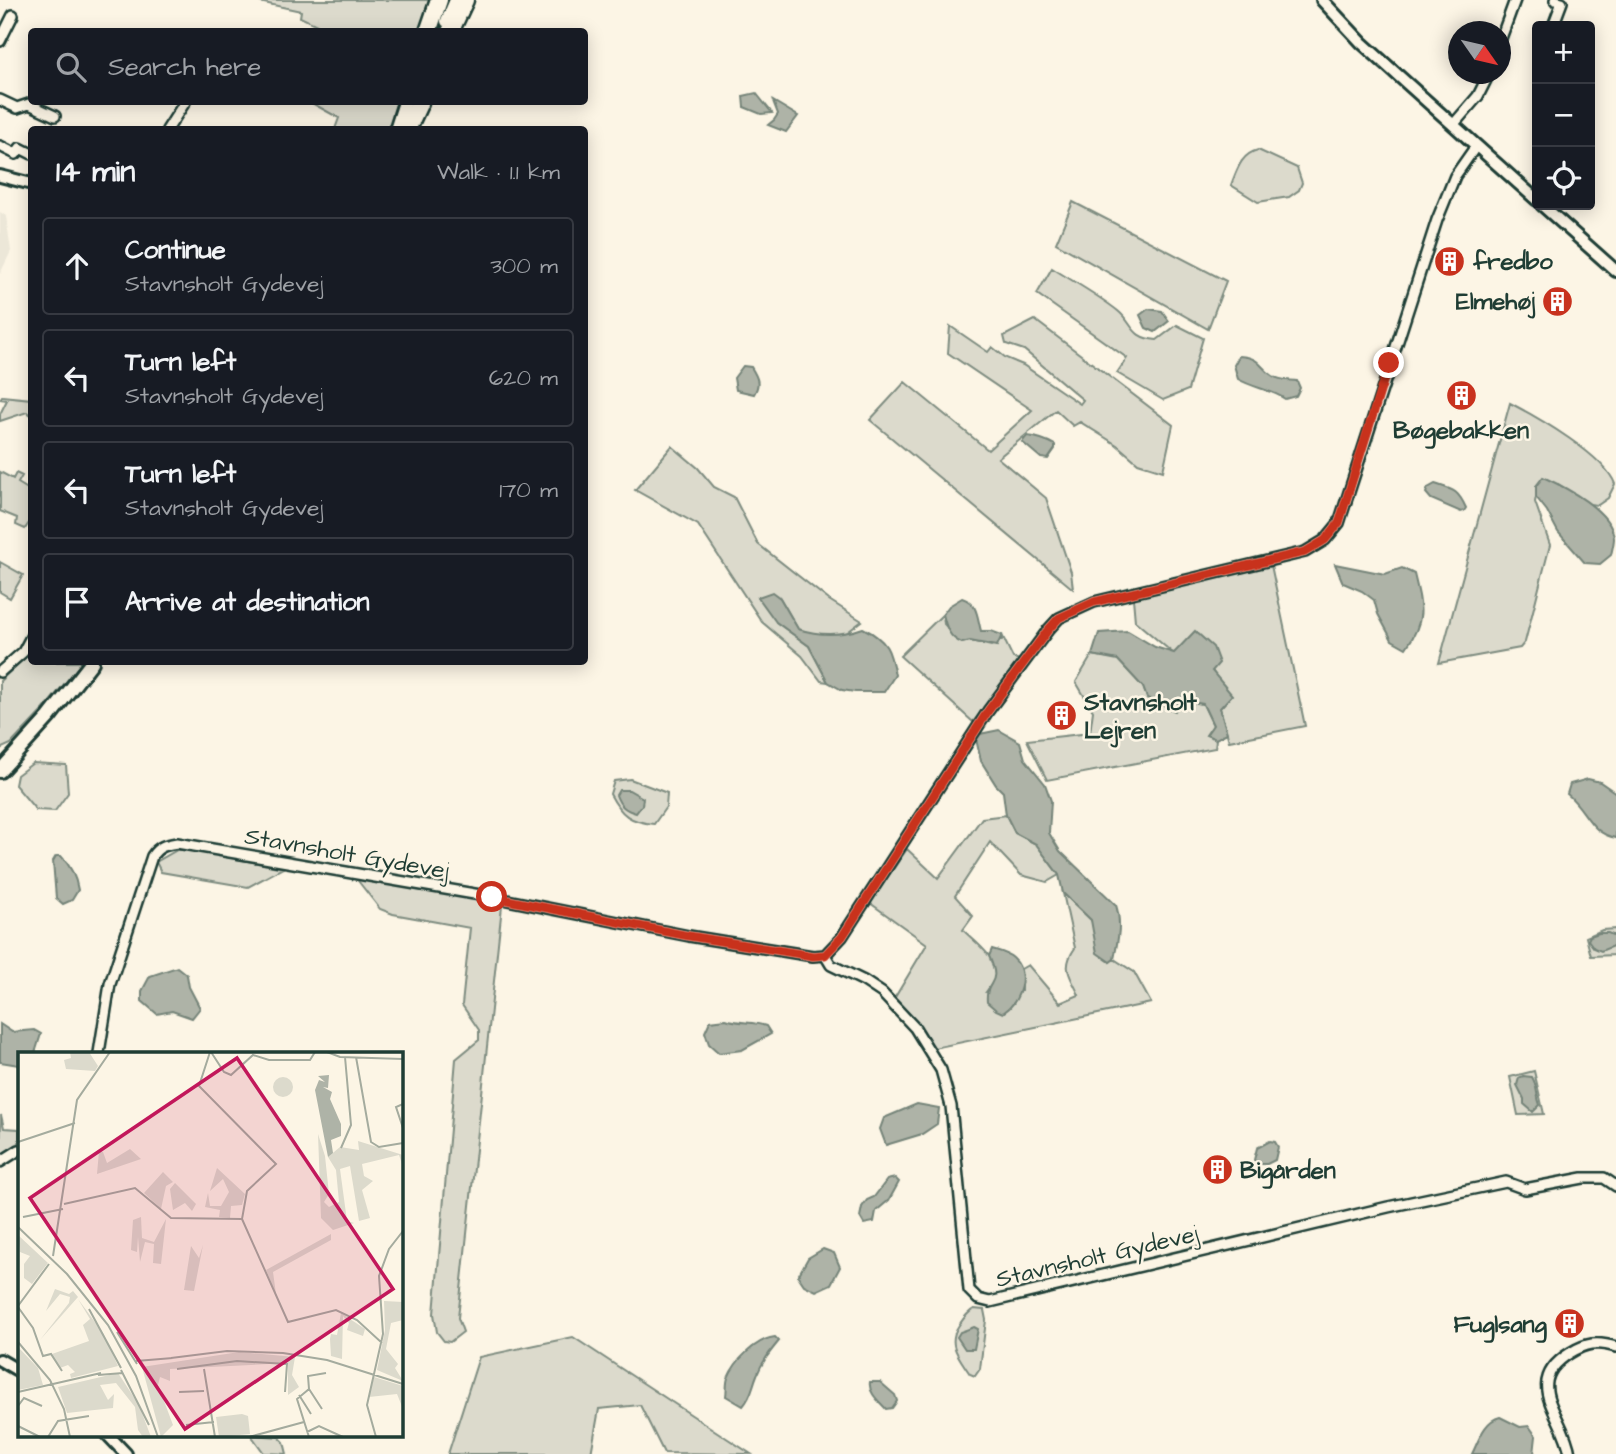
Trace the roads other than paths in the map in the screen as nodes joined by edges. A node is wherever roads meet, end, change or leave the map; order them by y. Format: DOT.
graph roads {
  1 [pos="441,0"];
  2 [pos="456,0"];
  3 [pos="465,0"];
  4 [pos="1322,0"];
  5 [pos="1515,0"];
  6 [pos="1555,0"];
  7 [pos="13,15"];
  8 [pos="1507,21"];
  9 [pos="1555,21"];
  10 [pos="431,28"];
  11 [pos="445,28"];
  12 [pos="452,28"];
  13 [pos="0,41"];
  14 [pos="1484,84"];
  15 [pos="0,100"];
  16 [pos="28,104"];
  17 [pos="31,105"];
  18 [pos="183,105"];
  19 [pos="404,105"];
  20 [pos="410,105"];
  21 [pos="419,105"];
  22 [pos="55,116"];
  23 [pos="1453,125"];
  24 [pos="170,126"];
  25 [pos="399,126"];
  26 [pos="400,126"];
  27 [pos="409,126"];
  28 [pos="0,146"];
  29 [pos="1476,146"];
  30 [pos="28,151"];
  31 [pos="0,176"];
  32 [pos="28,183"];
  33 [pos="1532,196"];
  34 [pos="1548,210"];
  35 [pos="1616,271"];
  36 [pos="28,643"];
  37 [pos="90,665"];
  38 [pos="0,672"];
  39 [pos="0,771"];
  40 [pos="825,955"];
  41 [pos="99,1052"];
  42 [pos="18,1151"];
  43 [pos="0,1162"];
  44 [pos="1616,1186"];
  45 [pos="1616,1347"];
  46 [pos="0,1360"];
  47 [pos="18,1370"];
  48 [pos="109,1436"];
  49 [pos="126,1454"];
  50 [pos="1570,1454"];
  1 -- 10 [label="highway"];
  2 -- 11 [label="main road"];
  3 -- 12 [label="highway"];
  4 -- 23 [label="street"];
  5 -- 8 [label="street"];
  6 -- 9 [label="street"];
  7 -- 13 [label="street"];
  14 -- 23 [label="street"];
  15 -- 16 [label="street"];
  17 -- 22 [label="street"];
  18 -- 24 [label="street"];
  19 -- 25 [label="main road"];
  20 -- 26 [label="main road"];
  21 -- 27 [label="highway"];
  23 -- 29 [label="street"];
  28 -- 30 [label="street"];
  29 -- 33 [label="street"];
  29 -- 40 [label="street"];
  31 -- 32 [label="street"];
  34 -- 35 [label="street"];
  36 -- 38 [label="street"];
  37 -- 39 [label="main road"];
  40 -- 41 [label="street, Stavnsholt Gydevej"];
  40 -- 44 [label="street, Stavnsholt Gydevej"];
  42 -- 43 [label="street"];
  45 -- 50 [label="street"];
  46 -- 47 [label="street"];
  48 -- 49 [label="street"];
}
